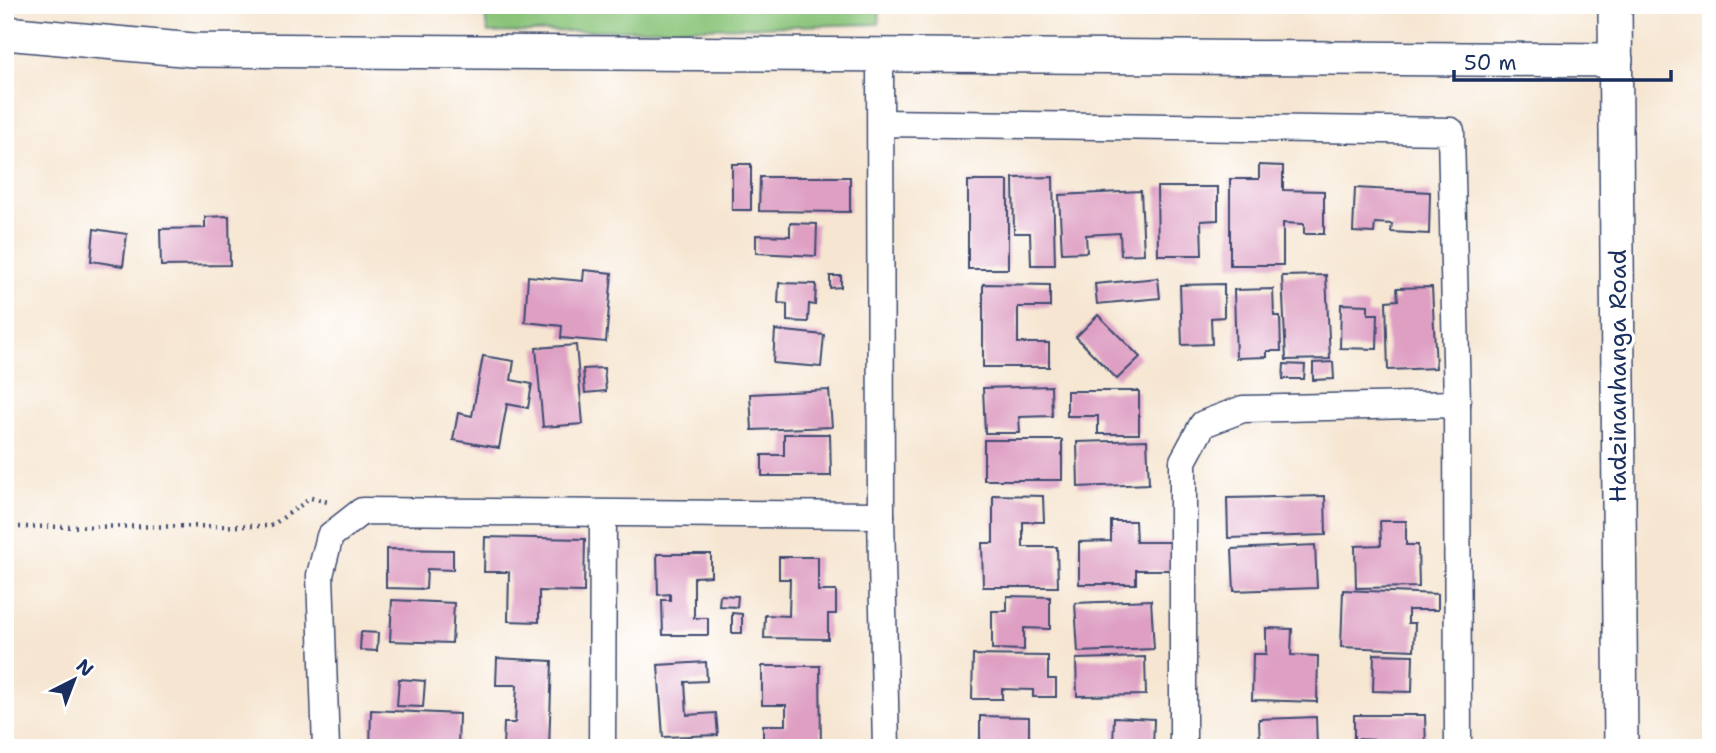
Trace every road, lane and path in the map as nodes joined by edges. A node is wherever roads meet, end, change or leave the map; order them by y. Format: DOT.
graph roads {
  1 [pos="1615,5"];
  2 [pos="5,33"];
  3 [pos="880,56"];
  4 [pos="1616,60"];
  5 [pos="880,124"];
  6 [pos="1457,404"];
  7 [pos="362,511"];
  8 [pos="603,515"];
  9 [pos="881,515"];
  10 [pos="5,527"];
  11 [pos="326,748"];
  12 [pos="602,748"];
  13 [pos="886,748"];
  14 [pos="1183,748"];
  15 [pos="1458,748"];
  16 [pos="1621,748"];
  1 -- 4 [label="street, Hadzinanhanga Road"];
  2 -- 3 [label="street"];
  3 -- 4 [label="street"];
  3 -- 5 [label="street"];
  4 -- 16 [label="street, Hadzinanhanga Road"];
  5 -- 6 [label="street"];
  5 -- 9 [label="street"];
  6 -- 14 [label="street"];
  6 -- 15 [label="street"];
  7 -- 8 [label="street"];
  7 -- 10 [label="path"];
  7 -- 11 [label="street"];
  8 -- 9 [label="street"];
  8 -- 12 [label="street"];
  9 -- 13 [label="street"];
}
